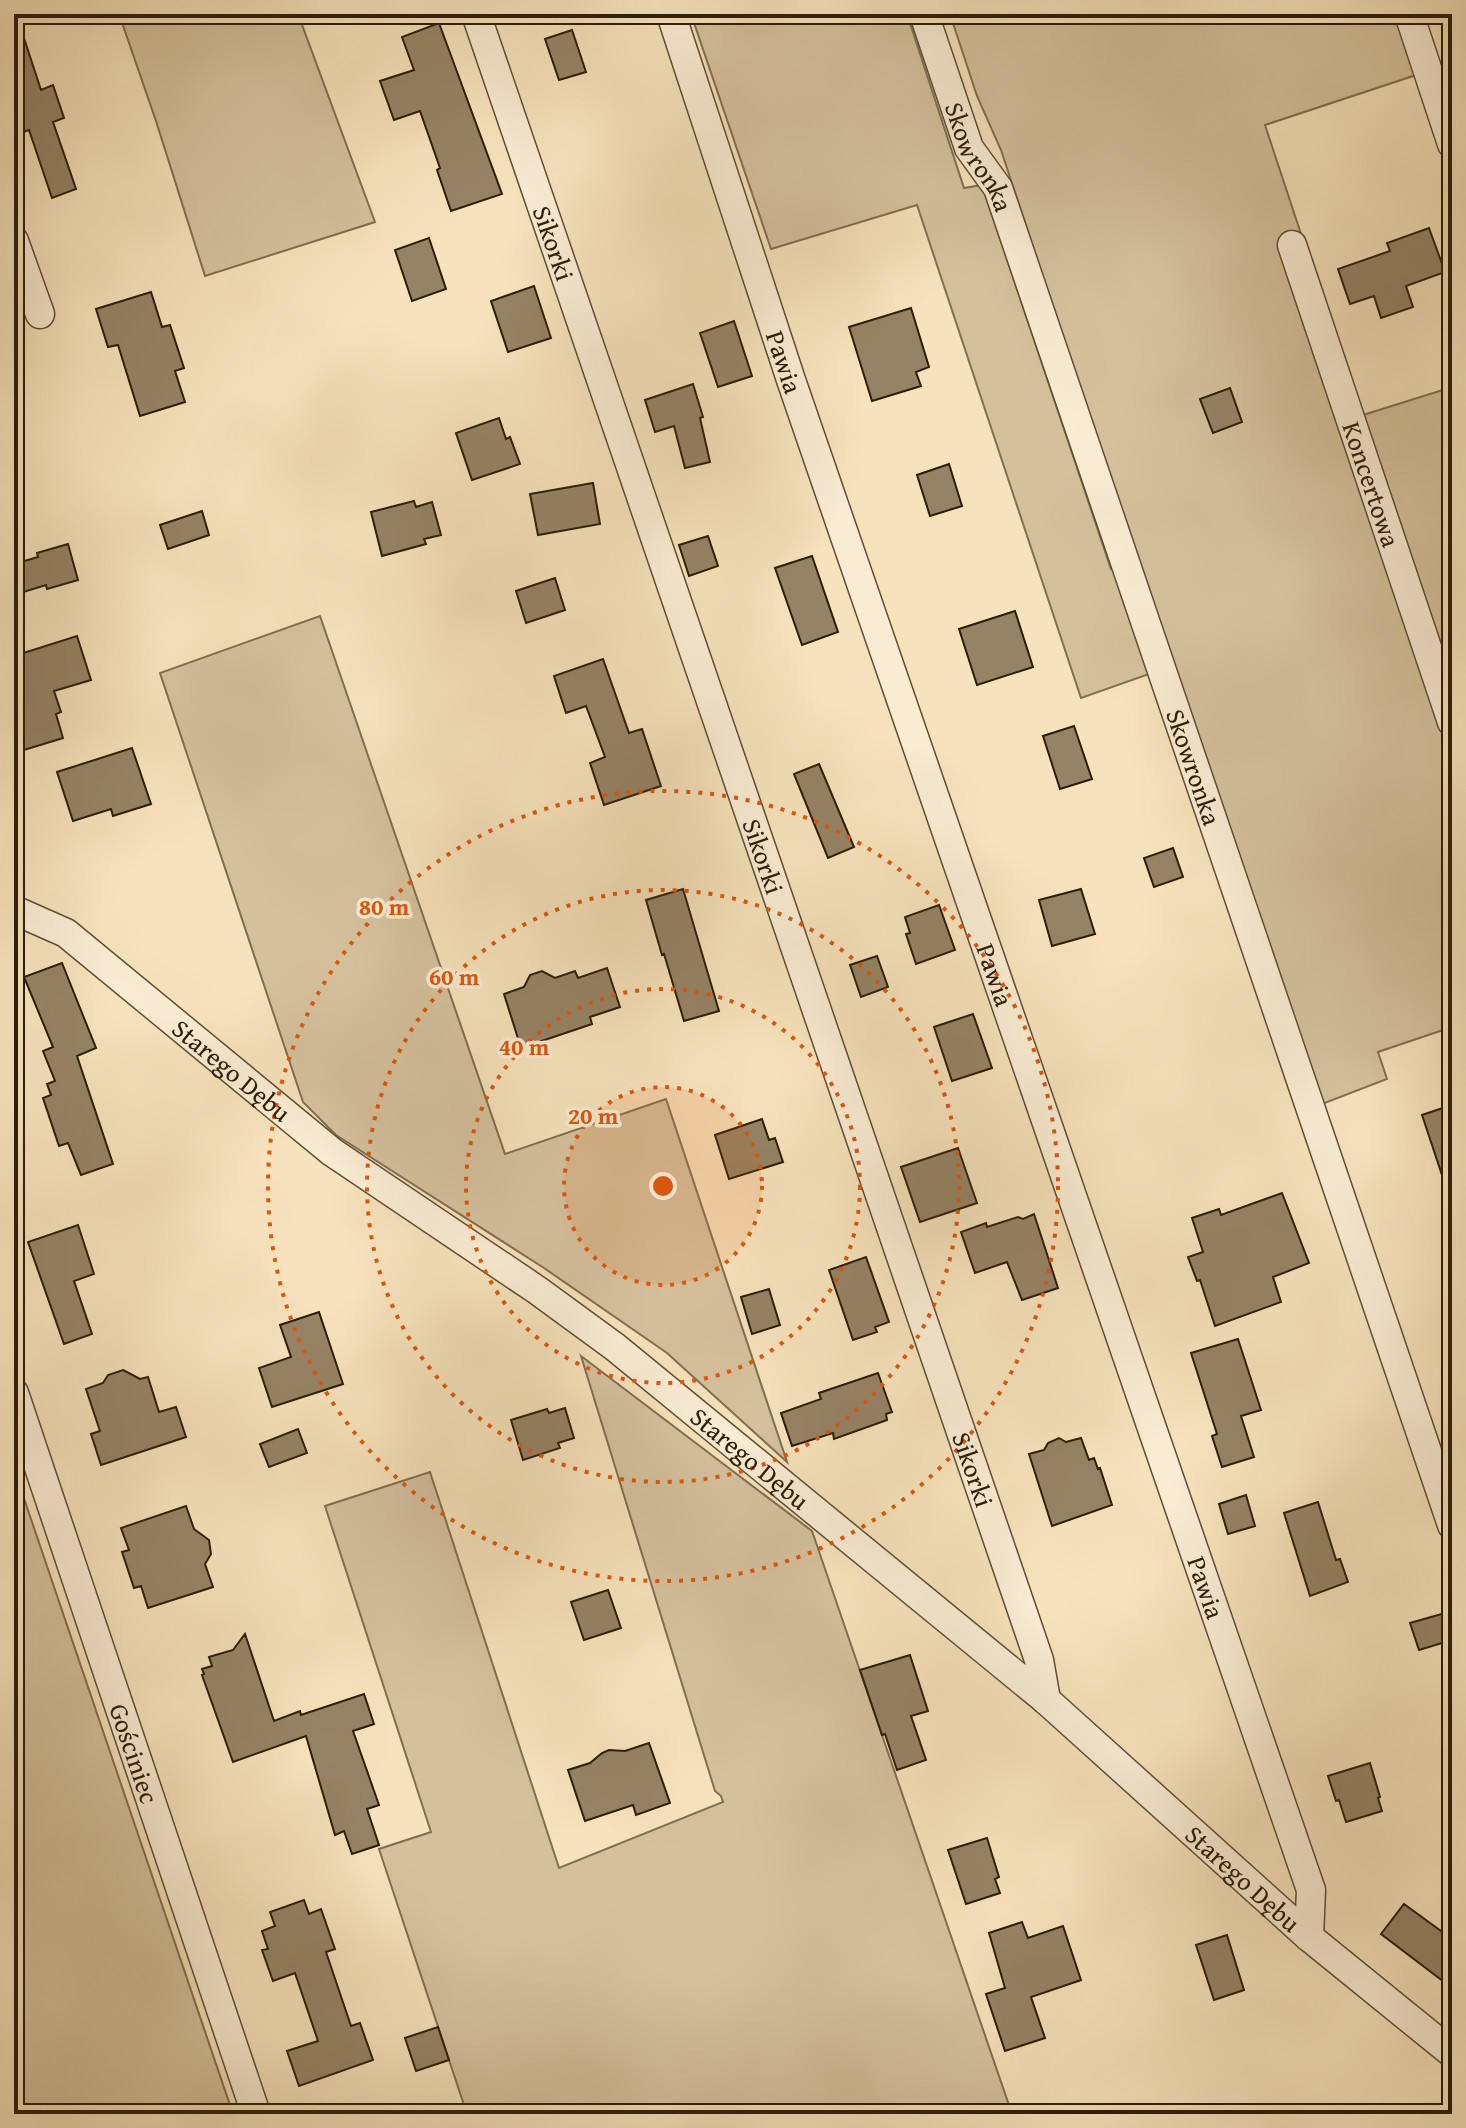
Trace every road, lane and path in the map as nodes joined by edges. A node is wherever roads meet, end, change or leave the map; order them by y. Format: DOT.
graph roads {
  1 [pos="476,14"];
  2 [pos="671,14"];
  3 [pos="924,14"];
  4 [pos="1409,14"];
  5 [pos="1452,144"];
  6 [pos="14,241"];
  7 [pos="1292,245"];
  8 [pos="40,314"];
  9 [pos="1452,722"];
  10 [pos="14,910"];
  11 [pos="14,1393"];
  12 [pos="1452,1525"];
  13 [pos="1046,1700"];
  14 [pos="1309,1937"];
  15 [pos="1452,2053"];
  16 [pos="256,2114"];
  1 -- 13 [label="street, Sikorki"];
  2 -- 14 [label="street, Pawia"];
  3 -- 12 [label="street, Skowronka"];
  4 -- 5 [label="street"];
  6 -- 8 [label="street"];
  7 -- 9 [label="street, Koncertowa"];
  10 -- 13 [label="street, Starego Dębu"];
  11 -- 16 [label="street, Gościniec"];
  13 -- 14 [label="street, Starego Dębu"];
  14 -- 15 [label="street, Starego Dębu"];
}
